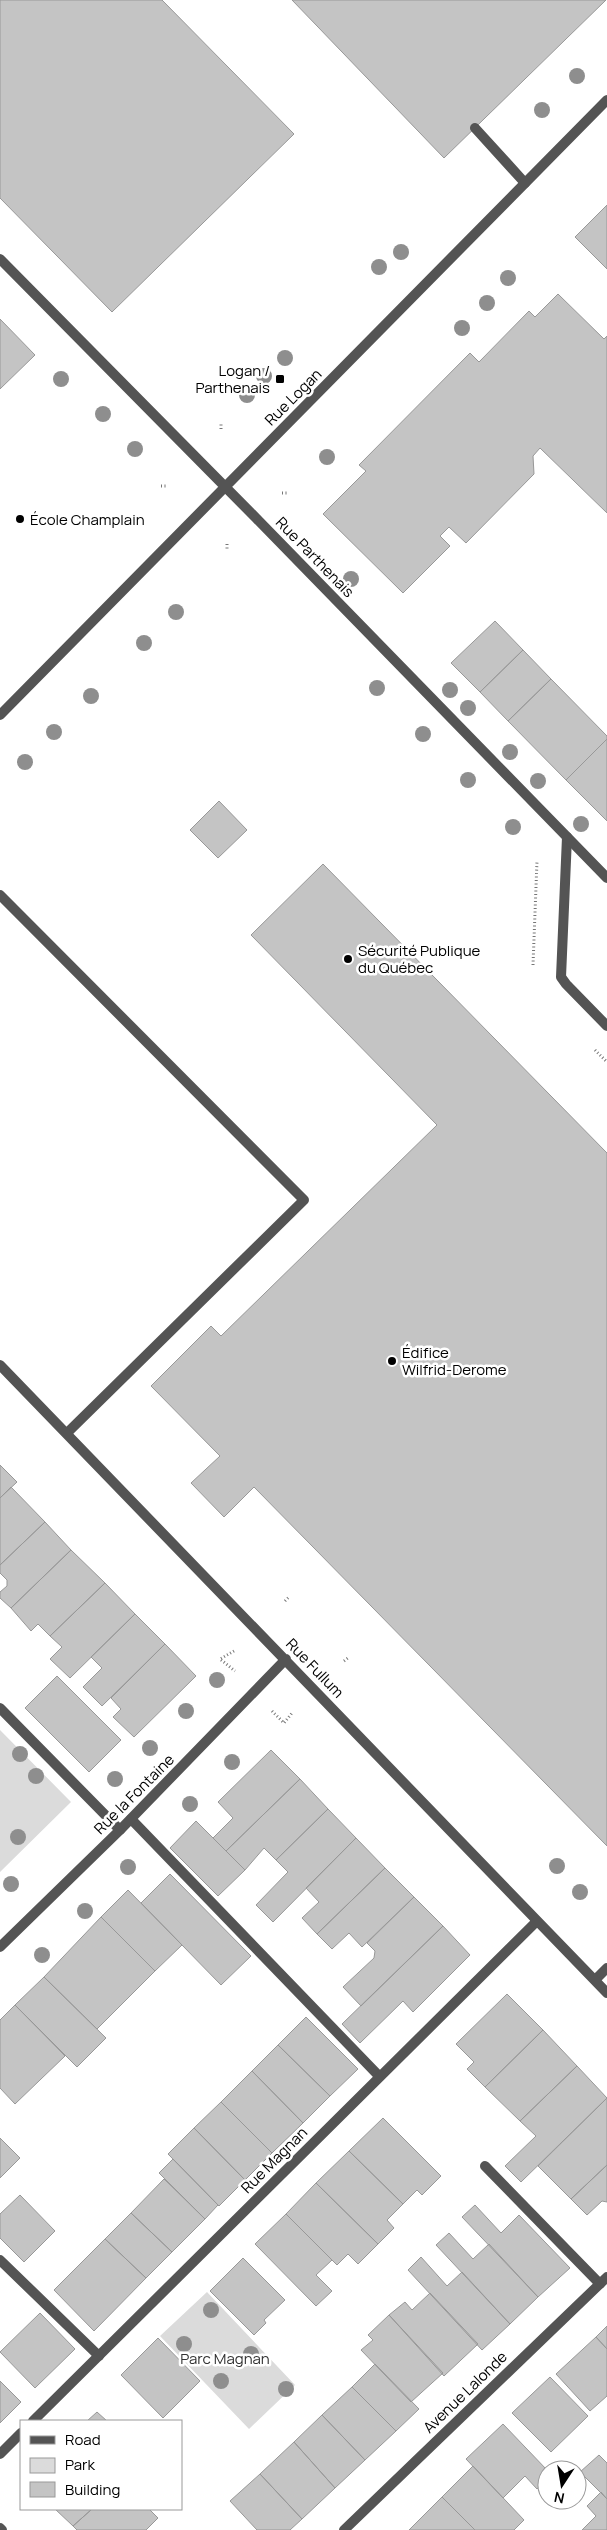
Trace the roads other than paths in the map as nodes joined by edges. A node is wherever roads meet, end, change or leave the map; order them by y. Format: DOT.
graph roads {
  1 [pos="606,104"];
  2 [pos="475,128"];
  3 [pos="525,183"];
  4 [pos="0,259"];
  5 [pos="225,487"];
  6 [pos="0,715"];
  7 [pos="567,837"];
  8 [pos="607,878"];
  9 [pos="0,895"];
  10 [pos="607,1026"];
  11 [pos="0,1365"];
  12 [pos="66,1433"];
  13 [pos="286,1659"];
  14 [pos="0,1708"];
  15 [pos="131,1819"];
  16 [pos="120,1830"];
  17 [pos="537,1921"];
  18 [pos="0,1947"];
  19 [pos="607,1968"];
  20 [pos="594,1980"];
  21 [pos="607,1993"];
  22 [pos="379,2076"];
  23 [pos="484,2166"];
  24 [pos="0,2260"];
  25 [pos="603,2280"];
  26 [pos="99,2356"];
  27 [pos="34,2420"];
  28 [pos="20,2434"];
  29 [pos="0,2454"];
  30 [pos="344,2530"];
  1 -- 3 [label="street, Rue Logan"];
  2 -- 3 [label="street"];
  3 -- 5 [label="street, Rue Logan"];
  4 -- 5 [label="street, Rue Parthenais"];
  5 -- 6 [label="street, Rue Logan"];
  5 -- 7 [label="street, Rue Parthenais"];
  7 -- 8 [label="street, Rue Parthenais"];
  7 -- 10 [label="street"];
  9 -- 12 [label="street"];
  11 -- 12 [label="street, Rue Fullum"];
  12 -- 13 [label="street, Rue Fullum"];
  13 -- 15 [label="street, Rue la Fontaine"];
  13 -- 17 [label="street, Rue Fullum"];
  14 -- 16 [label="street"];
  15 -- 16 [label="street, Rue la Fontaine"];
  15 -- 22 [label="street"];
  16 -- 18 [label="street, Rue la Fontaine"];
  17 -- 20 [label="street, Rue Fullum"];
  17 -- 22 [label="street, Rue Magnan"];
  19 -- 20 [label="street"];
  20 -- 21 [label="street, Rue Fullum"];
  22 -- 26 [label="street, Rue Magnan"];
  23 -- 25 [label="street"];
  24 -- 26 [label="street"];
  25 -- 30 [label="street, Avenue Lalonde"];
  26 -- 27 [label="street, Rue Magnan"];
  28 -- 29 [label="street"];
}
